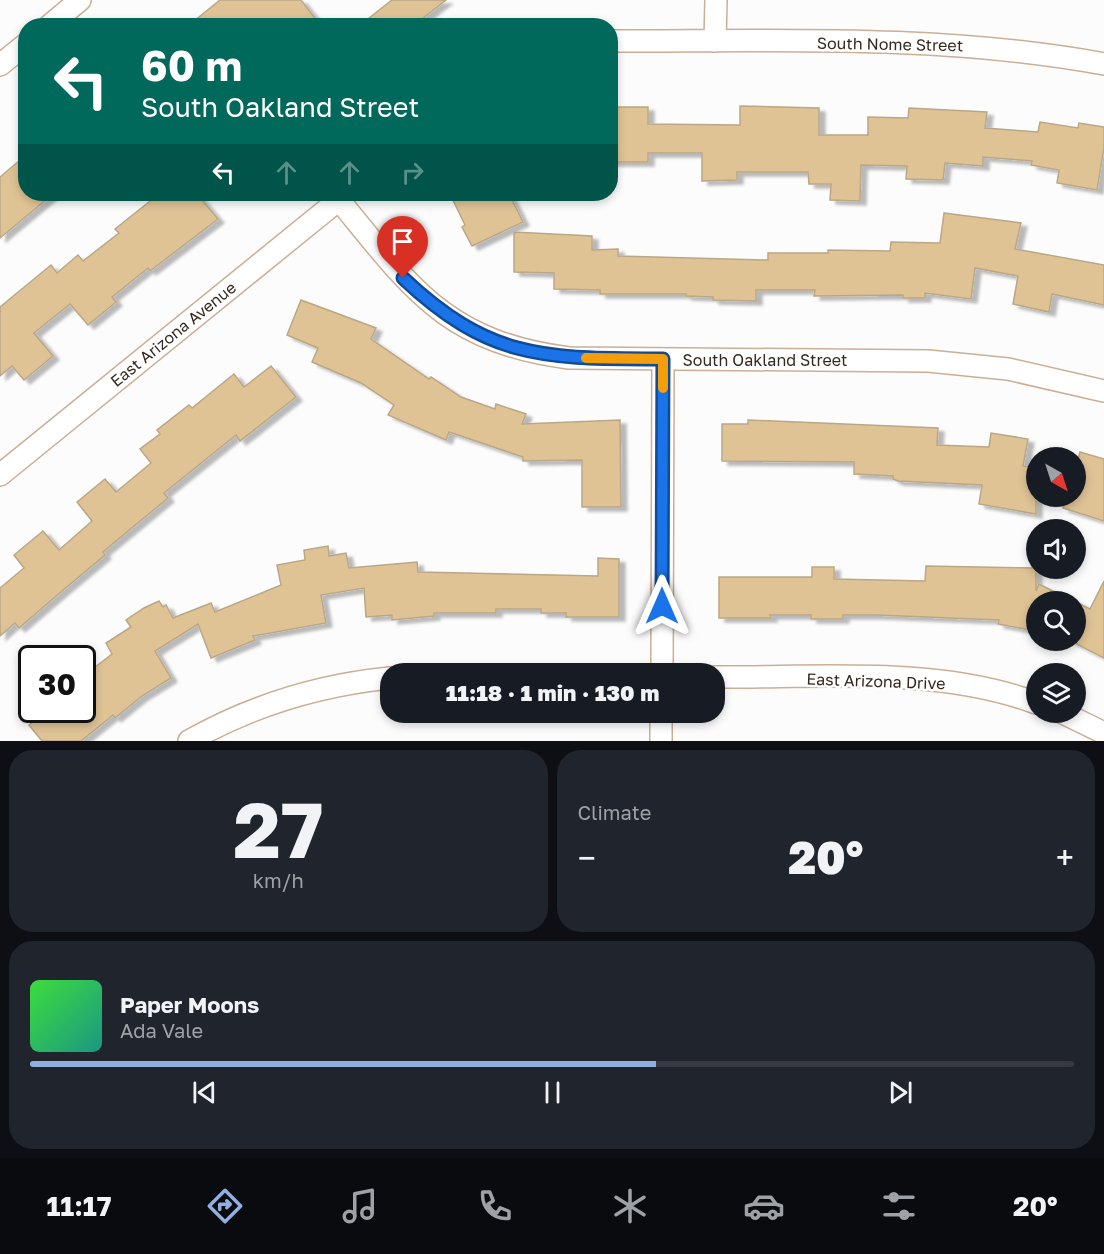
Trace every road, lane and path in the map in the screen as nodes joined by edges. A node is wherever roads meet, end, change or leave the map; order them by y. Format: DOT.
graph roads {
  1 [pos="80,0"];
  2 [pos="716,0"];
  3 [pos="59,18"];
  4 [pos="715,41"];
  5 [pos="618,42"];
  6 [pos="18,50"];
  7 [pos="1104,64"];
  8 [pos="0,65"];
  9 [pos="336,201"];
  10 [pos="346,201"];
  11 [pos="663,359"];
  12 [pos="1104,392"];
  13 [pos="0,475"];
  14 [pos="662,663"];
  15 [pos="725,677"];
  16 [pos="380,679"];
  17 [pos="1026,700"];
  18 [pos="661,723"];
  19 [pos="1084,723"];
  20 [pos="1104,733"];
  21 [pos="189,741"];
  22 [pos="661,741"];
  1 -- 3 [label="street"];
  2 -- 4 [label="street"];
  4 -- 5 [label="street"];
  4 -- 7 [label="street, South Nome Street"];
  6 -- 8 [label="street"];
  9 -- 13 [label="street, East Arizona Avenue"];
  10 -- 11 [label="street, South Oakland Street"];
  11 -- 12 [label="street, South Oakland Street"];
  11 -- 14 [label="street"];
  15 -- 17 [label="street, East Arizona Drive"];
  16 -- 21 [label="street"];
  18 -- 22 [label="street"];
  19 -- 20 [label="street"];
}
